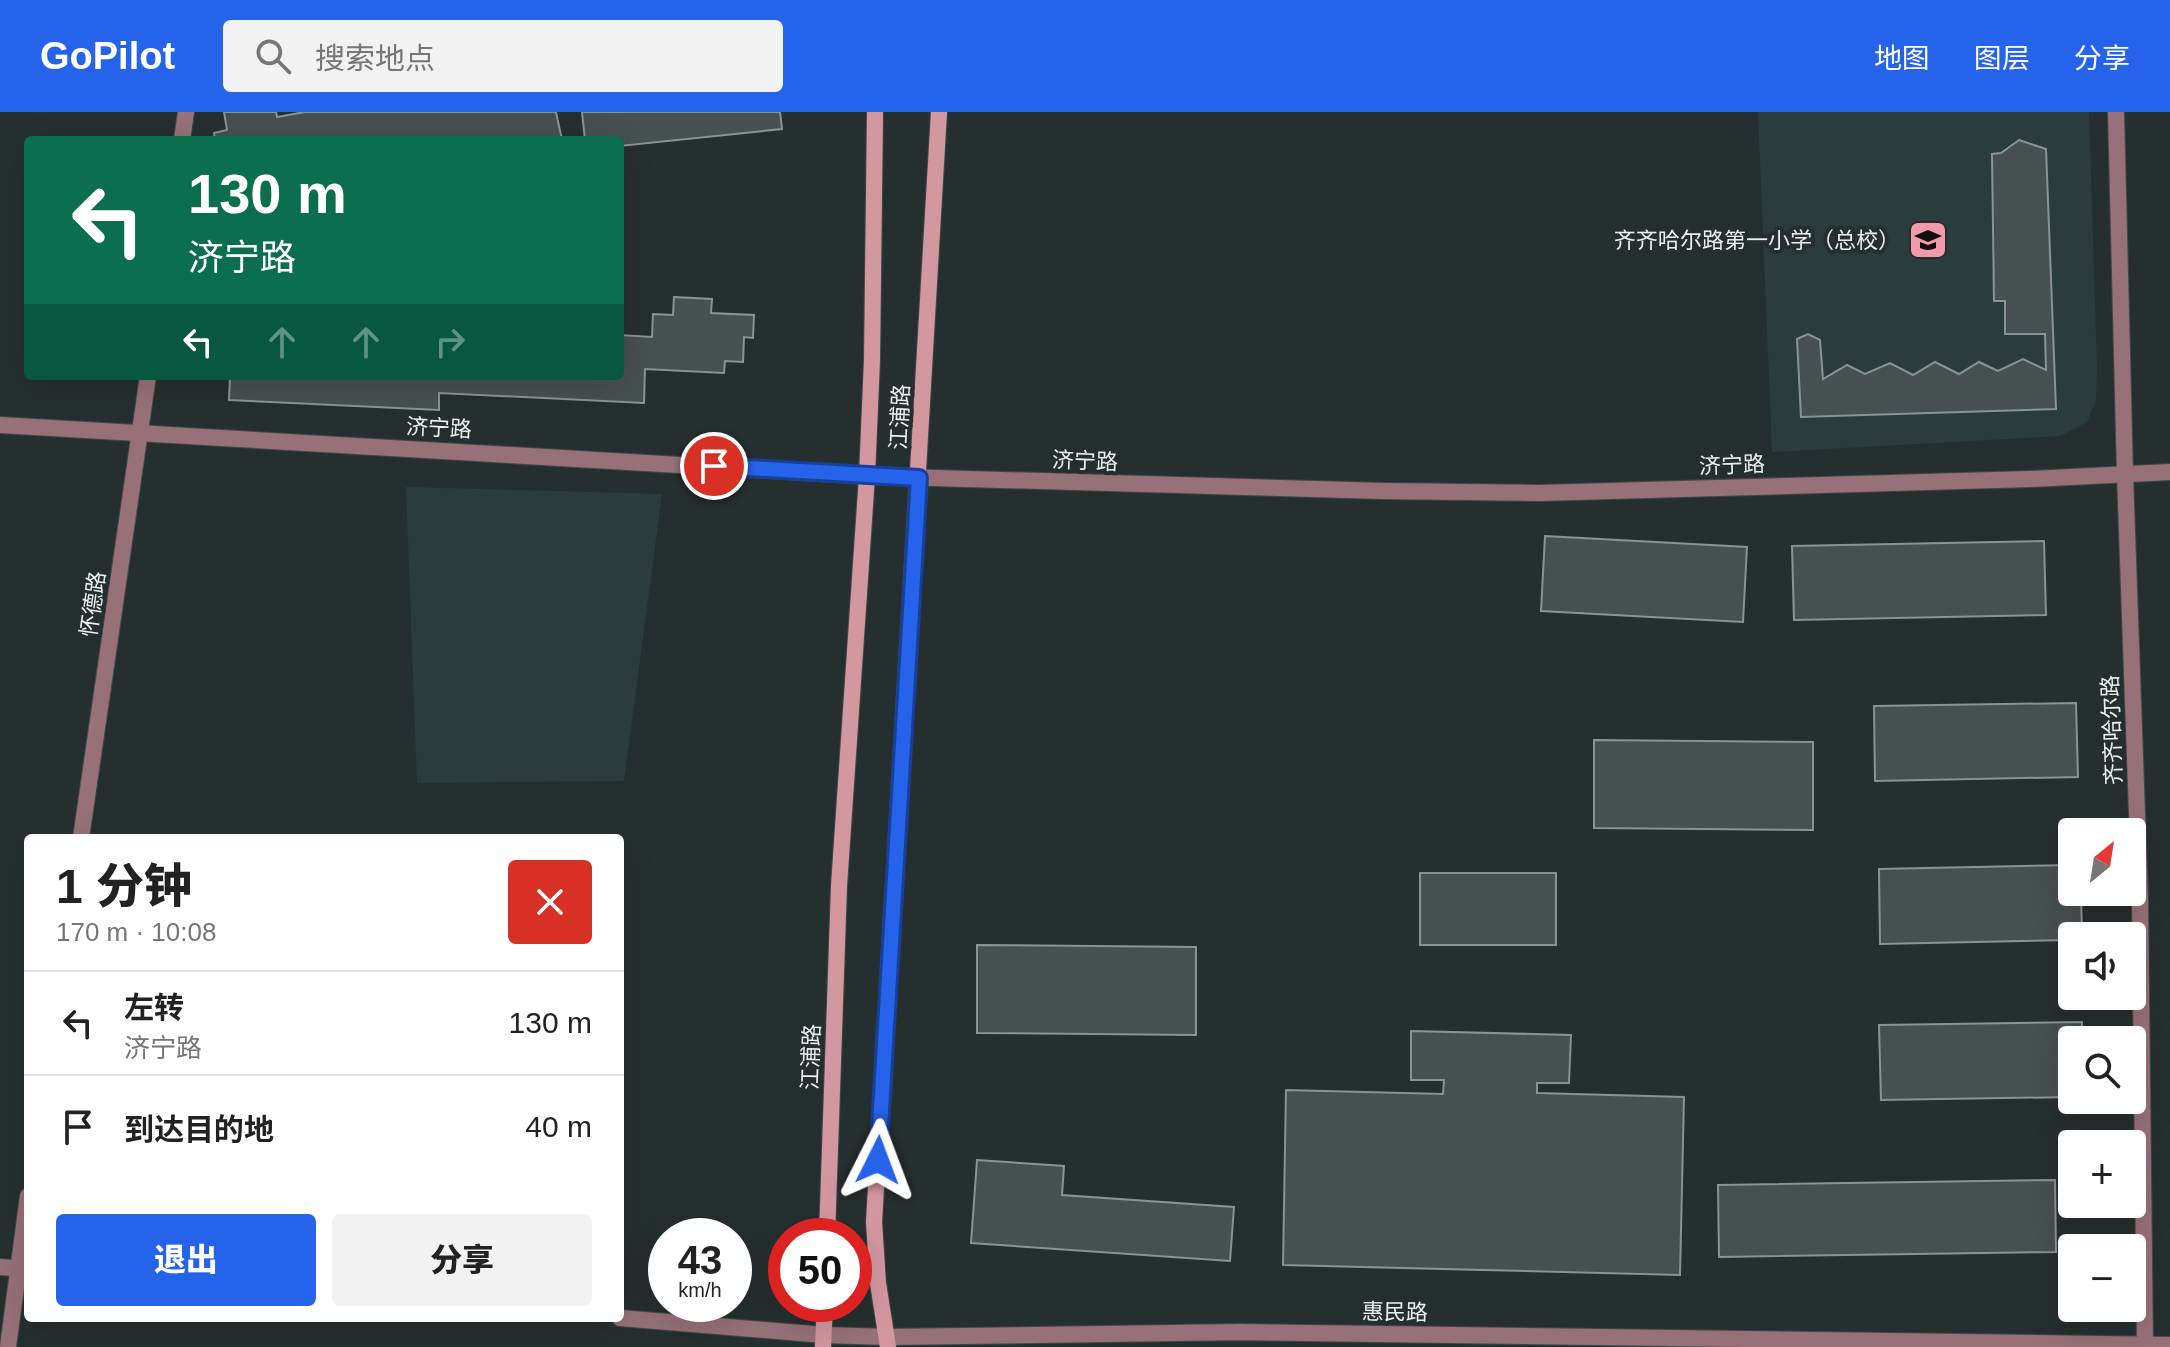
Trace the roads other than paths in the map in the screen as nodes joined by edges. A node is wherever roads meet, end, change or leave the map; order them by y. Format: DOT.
graph roads {
  1 [pos="186,112"];
  2 [pos="875,112"];
  3 [pos="939,112"];
  4 [pos="2116,112"];
  5 [pos="183,136"];
  6 [pos="147,380"];
  7 [pos="0,425"];
  8 [pos="140,433"];
  9 [pos="2170,472"];
  10 [pos="2125,475"];
  11 [pos="867,476"];
  12 [pos="919,478"];
  13 [pos="82,834"];
  14 [pos="828,1218"];
  15 [pos="0,1267"];
  16 [pos="23,1268"];
  17 [pos="624,1318"];
  18 [pos="1241,1340"];
  19 [pos="823,1341"];
  20 [pos="887,1342"];
  21 [pos="2170,1345"];
  22 [pos="2145,1346"];
  23 [pos="8,1347"];
  1 -- 5 [label="street"];
  2 -- 11 [label="main road, 江浦路"];
  3 -- 12 [label="main road, 江浦路"];
  4 -- 10 [label="street, 齐齐哈尔路"];
  6 -- 8 [label="street, 怀德路"];
  7 -- 8 [label="street, 济宁路"];
  8 -- 11 [label="street, 济宁路"];
  8 -- 13 [label="street, 怀德路"];
  9 -- 10 [label="street, 济宁路"];
  10 -- 12 [label="street, 济宁路"];
  10 -- 22 [label="street, 齐齐哈尔路"];
  11 -- 12 [label="street, 济宁路"];
  11 -- 14 [label="main road, 江浦路"];
  12 -- 20 [label="main road, 江浦路"];
  15 -- 16 [label="street"];
  16 -- 23 [label="street"];
  17 -- 19 [label="street, 惠民路"];
  18 -- 20 [label="street, 惠民路"];
  18 -- 22 [label="street, 惠民路"];
  19 -- 20 [label="street, 惠民路"];
  21 -- 22 [label="street, 惠民路"];
}
